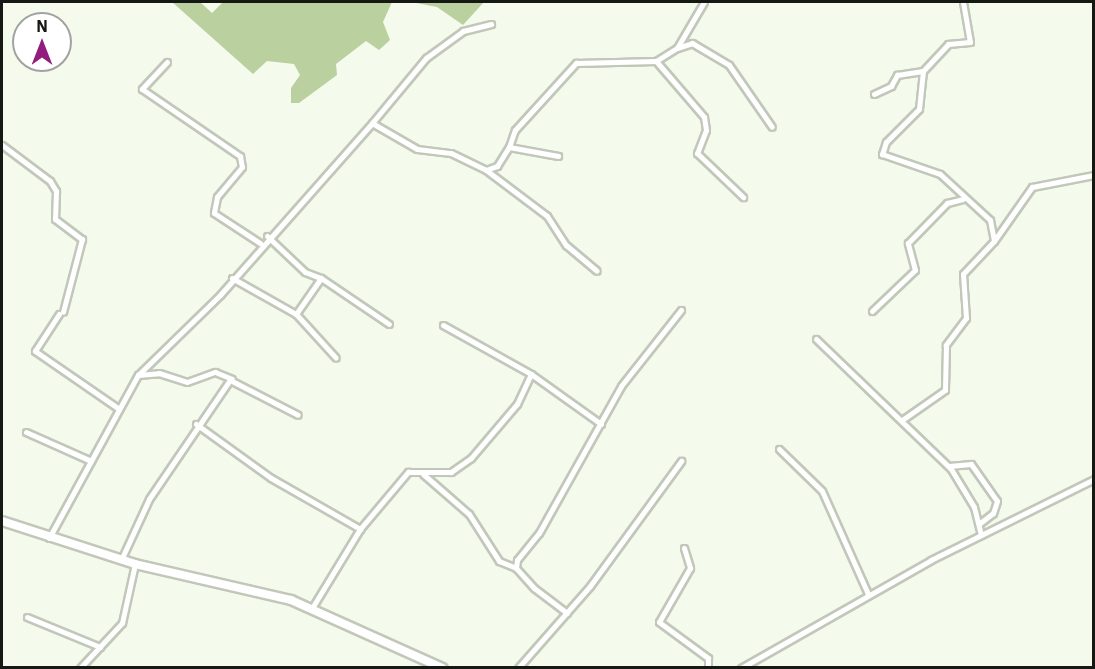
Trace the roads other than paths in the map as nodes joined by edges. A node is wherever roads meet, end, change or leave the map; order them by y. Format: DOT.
graph roads {
  1 [pos="704,2"];
  2 [pos="963,2"];
  3 [pos="490,24"];
  4 [pos="677,48"];
  5 [pos="656,61"];
  6 [pos="167,63"];
  7 [pos="923,71"];
  8 [pos="874,94"];
  9 [pos="372,123"];
  10 [pos="772,127"];
  11 [pos="2,145"];
  12 [pos="509,147"];
  13 [pos="558,156"];
  14 [pos="486,170"];
  15 [pos="1094,175"];
  16 [pos="743,198"];
  17 [pos="963,199"];
  18 [pos="267,236"];
  19 [pos="994,241"];
  20 [pos="260,243"];
  21 [pos="597,271"];
  22 [pos="232,278"];
  23 [pos="321,278"];
  24 [pos="681,310"];
  25 [pos="872,311"];
  26 [pos="296,314"];
  27 [pos="389,324"];
  28 [pos="443,325"];
  29 [pos="816,339"];
  30 [pos="336,358"];
  31 [pos="531,374"];
  32 [pos="138,375"];
  33 [pos="232,379"];
  34 [pos="119,410"];
  35 [pos="298,414"];
  36 [pos="902,420"];
  37 [pos="196,424"];
  38 [pos="601,424"];
  39 [pos="26,432"];
  40 [pos="779,449"];
  41 [pos="91,461"];
  42 [pos="681,461"];
  43 [pos="949,466"];
  44 [pos="423,474"];
  45 [pos="1094,479"];
  46 [pos="2,521"];
  47 [pos="979,524"];
  48 [pos="360,529"];
  49 [pos="981,535"];
  50 [pos="48,539"];
  51 [pos="684,548"];
  52 [pos="122,560"];
  53 [pos="135,564"];
  54 [pos="516,568"];
  55 [pos="868,594"];
  56 [pos="312,608"];
  57 [pos="567,613"];
  58 [pos="27,617"];
  59 [pos="100,647"];
  60 [pos="80,668"];
  61 [pos="442,668"];
  62 [pos="518,668"];
  63 [pos="708,668"];
  64 [pos="741,668"];
  1 -- 4 [label="street"];
  2 -- 7 [label="street"];
  3 -- 9 [label="street"];
  4 -- 5 [label="street"];
  4 -- 10 [label="street"];
  5 -- 12 [label="street"];
  5 -- 16 [label="street"];
  6 -- 20 [label="street"];
  7 -- 8 [label="street"];
  7 -- 17 [label="street"];
  9 -- 14 [label="street"];
  9 -- 18 [label="street"];
  11 -- 34 [label="street"];
  12 -- 13 [label="street"];
  12 -- 14 [label="street"];
  14 -- 21 [label="street"];
  15 -- 19 [label="street"];
  17 -- 19 [label="street"];
  17 -- 25 [label="street"];
  18 -- 20 [label="street"];
  18 -- 23 [label="street"];
  19 -- 36 [label="street"];
  20 -- 22 [label="street"];
  22 -- 26 [label="street"];
  22 -- 32 [label="street"];
  23 -- 26 [label="street"];
  23 -- 27 [label="street"];
  24 -- 38 [label="street"];
  26 -- 30 [label="street"];
  28 -- 31 [label="street"];
  29 -- 36 [label="street"];
  31 -- 38 [label="street"];
  31 -- 44 [label="street"];
  32 -- 33 [label="street"];
  32 -- 34 [label="street"];
  33 -- 35 [label="street"];
  33 -- 37 [label="street"];
  34 -- 41 [label="street"];
  36 -- 43 [label="street"];
  37 -- 48 [label="street"];
  37 -- 52 [label="street"];
  38 -- 54 [label="street"];
  39 -- 41 [label="street"];
  40 -- 55 [label="street"];
  41 -- 50 [label="street"];
  42 -- 57 [label="street"];
  43 -- 47 [label="street"];
  43 -- 47 [label="street"];
  44 -- 48 [label="street"];
  44 -- 54 [label="street"];
  45 -- 49 [label="street"];
  46 -- 50 [label="main road"];
  47 -- 49 [label="street"];
  48 -- 56 [label="street"];
  49 -- 55 [label="street"];
  50 -- 52 [label="main road"];
  51 -- 63 [label="street"];
  52 -- 53 [label="main road"];
  53 -- 56 [label="main road"];
  53 -- 59 [label="street"];
  54 -- 57 [label="street"];
  55 -- 64 [label="street"];
  56 -- 61 [label="main road"];
  57 -- 62 [label="street"];
  58 -- 59 [label="street"];
  59 -- 60 [label="street"];
}
